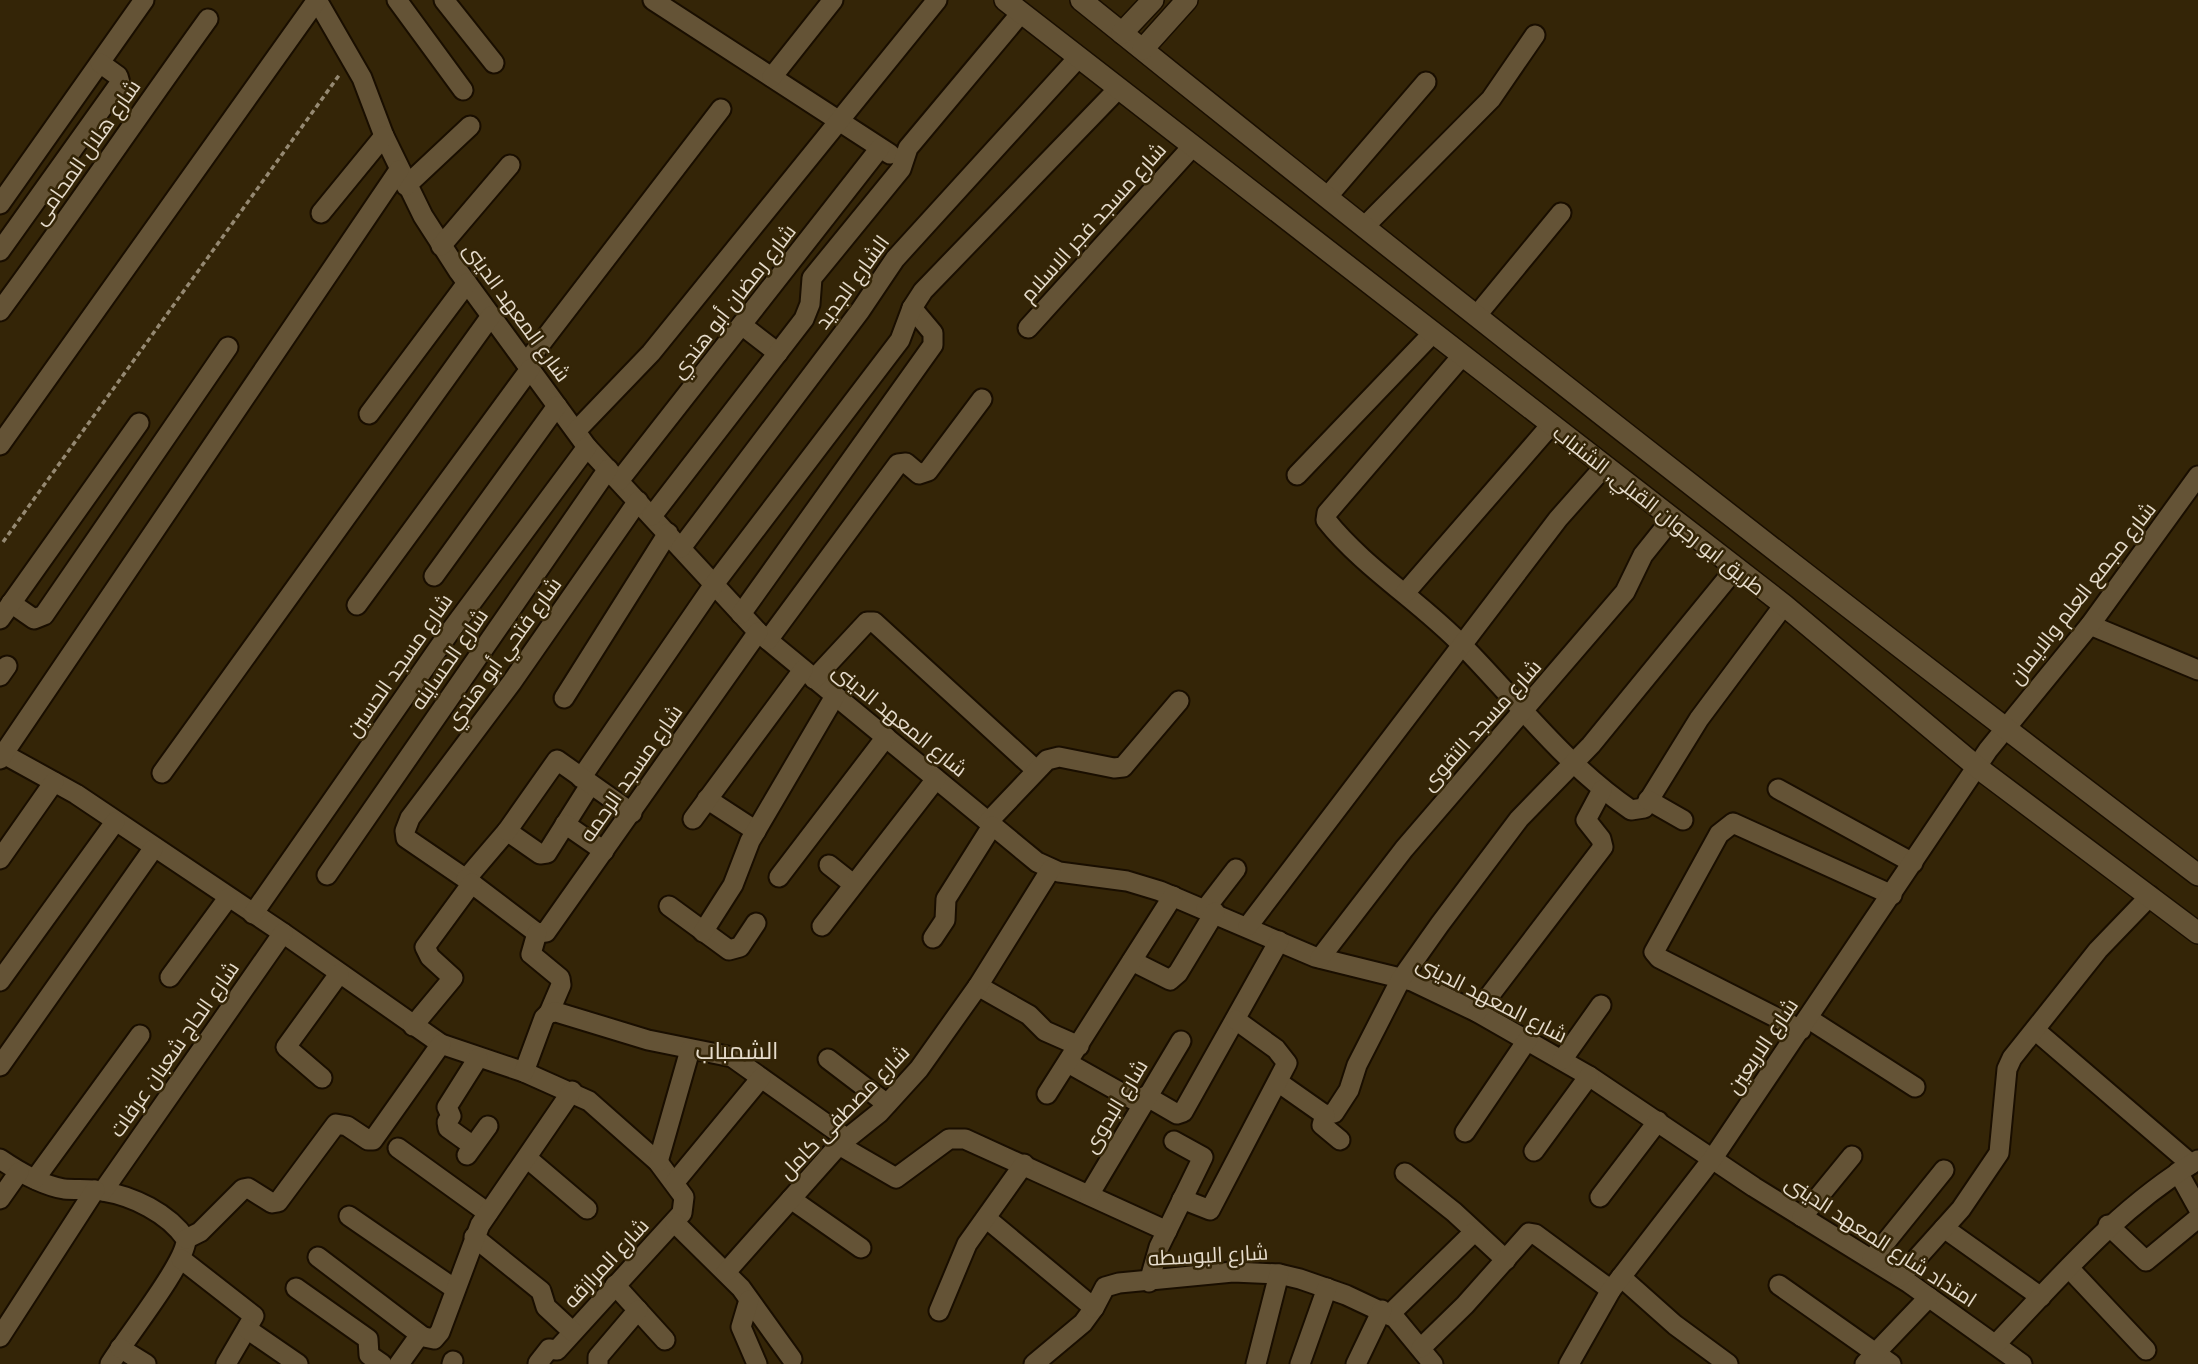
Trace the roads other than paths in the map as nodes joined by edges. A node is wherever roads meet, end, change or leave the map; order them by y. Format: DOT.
graph roads {
  1 [pos="144,0"];
  2 [pos="317,0"];
  3 [pos="397,0"];
  4 [pos="444,0"];
  5 [pos="653,0"];
  6 [pos="833,0"];
  7 [pos="937,0"];
  8 [pos="1081,0"];
  9 [pos="1153,0"];
  10 [pos="1187,0"];
  11 [pos="1013,6"];
  12 [pos="208,19"];
  13 [pos="1122,33"];
  14 [pos="1535,35"];
  15 [pos="1143,49"];
  16 [pos="1079,58"];
  17 [pos="100,63"];
  18 [pos="494,63"];
  19 [pos="772,77"];
  20 [pos="1426,82"];
  21 [pos="1118,89"];
  22 [pos="463,90"];
  23 [pos="721,109"];
  24 [pos="839,121"];
  25 [pos="470,126"];
  26 [pos="384,136"];
  27 [pos="1192,147"];
  28 [pos="880,148"];
  29 [pos="510,165"];
  30 [pos="904,165"];
  31 [pos="403,178"];
  32 [pos="1328,196"];
  33 [pos="0,204"];
  34 [pos="321,213"];
  35 [pos="1561,213"];
  36 [pos="1365,226"];
  37 [pos="441,246"];
  38 [pos="0,251"];
  39 [pos="467,283"];
  40 [pos="912,308"];
  41 [pos="0,311"];
  42 [pos="1477,315"];
  43 [pos="491,316"];
  44 [pos="743,326"];
  45 [pos="1028,328"];
  46 [pos="1433,333"];
  47 [pos="228,347"];
  48 [pos="778,353"];
  49 [pos="1462,356"];
  50 [pos="528,366"];
  51 [pos="982,399"];
  52 [pos="557,406"];
  53 [pos="369,414"];
  54 [pos="139,423"];
  55 [pos="1550,426"];
  56 [pos="582,439"];
  57 [pos="0,446"];
  58 [pos="1604,467"];
  59 [pos="614,475"];
  60 [pos="1297,475"];
  61 [pos="2198,475"];
  62 [pos="638,501"];
  63 [pos="652,516"];
  64 [pos="1671,520"];
  65 [pos="668,533"];
  66 [pos="681,548"];
  67 [pos="1735,569"];
  68 [pos="434,576"];
  69 [pos="715,583"];
  70 [pos="1405,593"];
  71 [pos="357,605"];
  72 [pos="1784,605"];
  73 [pos="6,611"];
  74 [pos="741,614"];
  75 [pos="2090,625"];
  76 [pos="763,636"];
  77 [pos="1463,645"];
  78 [pos="2198,670"];
  79 [pos="808,674"];
  80 [pos="835,696"];
  81 [pos="564,698"];
  82 [pos="1179,701"];
  83 [pos="1522,713"];
  84 [pos="886,737"];
  85 [pos="1992,745"];
  86 [pos="1,755"];
  87 [pos="1574,762"];
  88 [pos="1036,770"];
  89 [pos="162,773"];
  90 [pos="936,779"];
  91 [pos="586,781"];
  92 [pos="54,782"];
  93 [pos="1778,789"];
  94 [pos="1602,790"];
  95 [pos="707,799"];
  96 [pos="1648,800"];
  97 [pos="632,813"];
  98 [pos="693,819"];
  99 [pos="1683,820"];
  100 [pos="115,822"];
  101 [pos="565,824"];
  102 [pos="990,824"];
  103 [pos="507,831"];
  104 [pos="756,831"];
  105 [pos="153,849"];
  106 [pos="604,851"];
  107 [pos="0,859"];
  108 [pos="1913,863"];
  109 [pos="829,865"];
  110 [pos="1051,869"];
  111 [pos="1236,869"];
  112 [pos="327,875"];
  113 [pos="2198,875"];
  114 [pos="779,877"];
  115 [pos="469,881"];
  116 [pos="853,884"];
  117 [pos="1892,895"];
  118 [pos="2150,895"];
  119 [pos="1173,896"];
  120 [pos="228,898"];
  121 [pos="669,906"];
  122 [pos="1210,910"];
  123 [pos="253,914"];
  124 [pos="756,923"];
  125 [pos="822,926"];
  126 [pos="1248,926"];
  127 [pos="703,932"];
  128 [pos="283,933"];
  129 [pos="537,933"];
  130 [pos="2198,933"];
  131 [pos="933,939"];
  132 [pos="1279,940"];
  133 [pos="1320,958"];
  134 [pos="1132,961"];
  135 [pos="339,974"];
  136 [pos="170,977"];
  137 [pos="1402,979"];
  138 [pos="0,981"];
  139 [pos="978,986"];
  140 [pos="1601,1005"];
  141 [pos="1477,1012"];
  142 [pos="549,1013"];
  143 [pos="1236,1020"];
  144 [pos="1805,1024"];
  145 [pos="413,1026"];
  146 [pos="2035,1030"];
  147 [pos="140,1035"];
  148 [pos="1528,1039"];
  149 [pos="1181,1041"];
  150 [pos="441,1044"];
  151 [pos="690,1049"];
  152 [pos="1073,1054"];
  153 [pos="478,1058"];
  154 [pos="828,1059"];
  155 [pos="1562,1060"];
  156 [pos="0,1066"];
  157 [pos="524,1072"];
  158 [pos="1589,1076"];
  159 [pos="761,1077"];
  160 [pos="321,1078"];
  161 [pos="1278,1082"];
  162 [pos="1915,1087"];
  163 [pos="572,1091"];
  164 [pos="1047,1094"];
  165 [pos="1144,1100"];
  166 [pos="887,1104"];
  167 [pos="1325,1115"];
  168 [pos="1658,1121"];
  169 [pos="488,1126"];
  170 [pos="1465,1132"];
  171 [pos="1340,1140"];
  172 [pos="1174,1141"];
  173 [pos="842,1142"];
  174 [pos="398,1148"];
  175 [pos="1534,1151"];
  176 [pos="1852,1156"];
  177 [pos="527,1157"];
  178 [pos="1713,1158"];
  179 [pos="0,1159"];
  180 [pos="658,1162"];
  181 [pos="1024,1164"];
  182 [pos="2189,1165"];
  183 [pos="1944,1171"];
  184 [pos="1405,1173"];
  185 [pos="27,1175"];
  186 [pos="675,1182"];
  187 [pos="99,1191"];
  188 [pos="1089,1195"];
  189 [pos="1600,1197"];
  190 [pos="0,1199"];
  191 [pos="791,1199"];
  192 [pos="1182,1199"];
  193 [pos="2198,1208"];
  194 [pos="587,1209"];
  195 [pos="488,1213"];
  196 [pos="349,1216"];
  197 [pos="1802,1217"];
  198 [pos="986,1218"];
  199 [pos="2198,1218"];
  200 [pos="675,1223"];
  201 [pos="2108,1225"];
  202 [pos="1944,1228"];
  203 [pos="1167,1231"];
  204 [pos="1474,1232"];
  205 [pos="474,1237"];
  206 [pos="186,1239"];
  207 [pos="861,1248"];
  208 [pos="318,1257"];
  209 [pos="181,1259"];
  210 [pos="1872,1259"];
  211 [pos="1506,1260"];
  212 [pos="2068,1268"];
  213 [pos="726,1272"];
  214 [pos="1279,1274"];
  215 [pos="1900,1277"];
  216 [pos="1149,1282"];
  217 [pos="1616,1284"];
  218 [pos="615,1285"];
  219 [pos="1779,1285"];
  220 [pos="296,1288"];
  221 [pos="1327,1288"];
  222 [pos="455,1289"];
  223 [pos="1929,1297"];
  224 [pos="2041,1297"];
  225 [pos="750,1300"];
  226 [pos="1094,1308"];
  227 [pos="639,1310"];
  228 [pos="939,1311"];
  229 [pos="1385,1313"];
  230 [pos="247,1329"];
  231 [pos="573,1332"];
  232 [pos="422,1336"];
  233 [pos="0,1337"];
  234 [pos="665,1340"];
  235 [pos="1996,1344"];
  236 [pos="2146,1350"];
  237 [pos="115,1356"];
  238 [pos="1427,1356"];
  239 [pos="792,1359"];
  240 [pos="1877,1360"];
  241 [pos="538,1363"];
  242 [pos="146,1364"];
  243 [pos="226,1364"];
  244 [pos="298,1364"];
  245 [pos="382,1364"];
  246 [pos="399,1364"];
  247 [pos="598,1364"];
  248 [pos="757,1364"];
  249 [pos="1034,1364"];
  250 [pos="1256,1364"];
  251 [pos="1300,1364"];
  252 [pos="1356,1364"];
  253 [pos="1569,1364"];
  254 [pos="1728,1364"];
  255 [pos="2022,1364"];
  1 -- 17 [label="street"];
  2 -- 26 [label="street, شارع المعهد الدينى"];
  2 -- 57 [label="street"];
  3 -- 22 [label="street"];
  4 -- 18 [label="street"];
  5 -- 19 [label="street"];
  6 -- 19 [label="street"];
  7 -- 24 [label="street, شارع مسجد الحسين"];
  8 -- 13 [label="street, طريق ابو رجوان القبلي, الشنباب"];
  9 -- 13 [label="street"];
  10 -- 15 [label="street"];
  11 -- 16 [label="street, طريق ابو رجوان القبلي, الشنباب"];
  11 -- 30 [label="street"];
  12 -- 41 [label="street, شارع هلال المحامى"];
  13 -- 15 [label="street, طريق ابو رجوان القبلي, الشنباب"];
  14 -- 36 [label="street"];
  15 -- 32 [label="street, طريق ابو رجوان القبلي, الشنباب"];
  16 -- 21 [label="street, طريق ابو رجوان القبلي, الشنباب"];
  16 -- 66 [label="street, الشارع الجديد"];
  17 -- 33 [label="street"];
  17 -- 38 [label="street"];
  19 -- 24 [label="street"];
  20 -- 32 [label="street"];
  21 -- 27 [label="street, طريق ابو رجوان القبلي, الشنباب"];
  21 -- 40 [label="street"];
  23 -- 50 [label="street"];
  24 -- 28 [label="street"];
  24 -- 56 [label="street, شارع مسجد الحسين"];
  25 -- 31 [label="street"];
  26 -- 31 [label="street, شارع المعهد الدينى"];
  26 -- 34 [label="street"];
  27 -- 45 [label="street, شارع مسجد فجر الاسلام"];
  27 -- 46 [label="street, طريق ابو رجوان القبلي, الشنباب"];
  28 -- 30 [label="street"];
  28 -- 44 [label="street, شارع رمضان أبو هندي"];
  29 -- 37 [label="street"];
  30 -- 48 [label="street"];
  31 -- 37 [label="street, شارع المعهد الدينى"];
  31 -- 86 [label="street"];
  32 -- 36 [label="street, طريق ابو رجوان القبلي, الشنباب"];
  35 -- 42 [label="street"];
  36 -- 42 [label="street, طريق ابو رجوان القبلي, الشنباب"];
  37 -- 39 [label="street, شارع المعهد الدينى"];
  39 -- 43 [label="street, شارع المعهد الدينى"];
  39 -- 53 [label="street"];
  40 -- 69 [label="street"];
  40 -- 74 [label="street"];
  42 -- 85 [label="street, طريق ابو رجوان القبلي, الشنباب"];
  43 -- 50 [label="street, شارع المعهد الدينى"];
  43 -- 89 [label="street"];
  44 -- 48 [label="street"];
  44 -- 59 [label="street, شارع رمضان أبو هندي"];
  46 -- 49 [label="street, طريق ابو رجوان القبلي, الشنباب"];
  46 -- 60 [label="street"];
  47 -- 73 [label="street"];
  48 -- 63 [label="street"];
  49 -- 55 [label="street, طريق ابو رجوان القبلي, الشنباب"];
  49 -- 70 [label="street"];
  50 -- 52 [label="street, شارع المعهد الدينى"];
  50 -- 71 [label="street"];
  51 -- 76 [label="street, شارع مسجد الرحمه"];
  52 -- 56 [label="street, شارع المعهد الدينى"];
  52 -- 68 [label="street"];
  54 -- 73 [label="street"];
  55 -- 58 [label="street, طريق ابو رجوان القبلي, الشنباب"];
  55 -- 70 [label="street"];
  56 -- 59 [label="street, شارع المعهد الدينى"];
  56 -- 123 [label="street, شارع مسجد الحسين"];
  58 -- 64 [label="street, طريق ابو رجوان القبلي, الشنباب"];
  58 -- 77 [label="street"];
  59 -- 62 [label="street, شارع المعهد الدينى"];
  59 -- 112 [label="street, شارع الحساينه"];
  61 -- 75 [label="street, شارع مجمع العلم والايمان"];
  62 -- 63 [label="street, شارع المعهد الدينى"];
  62 -- 115 [label="street, شارع فتحي أبو هندي"];
  63 -- 65 [label="street, شارع المعهد الدينى"];
  64 -- 67 [label="street, طريق ابو رجوان القبلي, الشنباب"];
  64 -- 83 [label="street, شارع مسجد التقوى"];
  65 -- 66 [label="street, شارع المعهد الدينى"];
  65 -- 81 [label="street"];
  66 -- 69 [label="street, شارع المعهد الدينى"];
  67 -- 72 [label="street, طريق ابو رجوان القبلي, الشنباب"];
  67 -- 87 [label="street"];
  69 -- 74 [label="street, شارع المعهد الدينى"];
  69 -- 91 [label="street"];
  70 -- 77 [label="street"];
  72 -- 85 [label="street, طريق ابو رجوان القبلي, الشنباب"];
  72 -- 96 [label="street"];
  74 -- 76 [label="street, شارع المعهد الدينى"];
  75 -- 78 [label="street"];
  75 -- 85 [label="street, شارع مجمع العلم والايمان"];
  76 -- 79 [label="street, شارع المعهد الدينى"];
  76 -- 97 [label="street, شارع مسجد الرحمه"];
  77 -- 83 [label="street"];
  77 -- 126 [label="street"];
  79 -- 80 [label="street, شارع المعهد الدينى"];
  79 -- 88 [label="street"];
  79 -- 95 [label="street"];
  80 -- 84 [label="street, شارع المعهد الدينى"];
  80 -- 104 [label="street"];
  82 -- 88 [label="street"];
  83 -- 87 [label="street"];
  83 -- 133 [label="street, شارع مسجد التقوى"];
  84 -- 90 [label="street, شارع المعهد الدينى"];
  84 -- 114 [label="street"];
  85 -- 108 [label="street, شارع الاربعين"];
  85 -- 113 [label="street, طريق ابو رجوان القبلي, الشنباب"];
  85 -- 118 [label="street, طريق ابو رجوان القبلي, الشنباب"];
  86 -- 92 [label="street"];
  87 -- 94 [label="street"];
  87 -- 137 [label="street"];
  88 -- 102 [label="street"];
  90 -- 102 [label="street, شارع المعهد الدينى"];
  90 -- 116 [label="street"];
  91 -- 97 [label="street"];
  91 -- 101 [label="street"];
  91 -- 103 [label="street"];
  92 -- 100 [label="street"];
  92 -- 107 [label="street"];
  93 -- 108 [label="street"];
  94 -- 96 [label="street"];
  94 -- 141 [label="street"];
  95 -- 98 [label="street"];
  95 -- 104 [label="street"];
  96 -- 99 [label="street"];
  97 -- 106 [label="street, شارع مسجد الرحمه"];
  100 -- 105 [label="street"];
  100 -- 138 [label="street"];
  101 -- 103 [label="street"];
  101 -- 106 [label="street"];
  102 -- 110 [label="street, شارع المعهد الدينى"];
  102 -- 131 [label="street"];
  103 -- 115 [label="street"];
  104 -- 127 [label="street"];
  105 -- 120 [label="street"];
  105 -- 156 [label="street"];
  106 -- 129 [label="street, شارع مسجد الرحمه"];
  108 -- 117 [label="street, شارع الاربعين"];
  109 -- 116 [label="street"];
  110 -- 119 [label="street, شارع المعهد الدينى"];
  110 -- 139 [label="street, شارع مصطفى كامل"];
  111 -- 122 [label="street"];
  115 -- 129 [label="street"];
  115 -- 145 [label="street"];
  116 -- 125 [label="street"];
  117 -- 144 [label="street, شارع الاربعين"];
  117 -- 144 [label="street"];
  118 -- 130 [label="street, طريق ابو رجوان القبلي, الشنباب"];
  118 -- 146 [label="street"];
  119 -- 122 [label="street, شارع المعهد الدينى"];
  119 -- 134 [label="street"];
  120 -- 123 [label="street"];
  120 -- 136 [label="street"];
  121 -- 127 [label="street"];
  122 -- 126 [label="street, شارع المعهد الدينى"];
  122 -- 134 [label="street"];
  123 -- 128 [label="street"];
  124 -- 127 [label="street"];
  126 -- 132 [label="street, شارع المعهد الدينى"];
  128 -- 135 [label="street"];
  128 -- 187 [label="street, شارع الحاج شعبان عرفات"];
  129 -- 142 [label="street"];
  132 -- 133 [label="street, شارع المعهد الدينى"];
  132 -- 143 [label="street"];
  133 -- 137 [label="street, شارع المعهد الدينى"];
  134 -- 152 [label="street"];
  135 -- 145 [label="street"];
  135 -- 160 [label="street"];
  137 -- 141 [label="street, شارع المعهد الدينى"];
  137 -- 167 [label="street"];
  139 -- 152 [label="street"];
  139 -- 166 [label="street, شارع مصطفى كامل"];
  140 -- 155 [label="street"];
  141 -- 148 [label="street, شارع المعهد الدينى"];
  142 -- 151 [label="street"];
  142 -- 157 [label="street"];
  143 -- 161 [label="street"];
  143 -- 165 [label="street"];
  144 -- 162 [label="street"];
  144 -- 178 [label="street, شارع الاربعين"];
  145 -- 150 [label="street"];
  146 -- 182 [label="street"];
  146 -- 202 [label="street"];
  147 -- 185 [label="street"];
  148 -- 155 [label="street, شارع المعهد الدينى"];
  148 -- 170 [label="street"];
  149 -- 165 [label="street, شارع البدوى"];
  150 -- 153 [label="street"];
  150 -- 206 [label="street"];
  151 -- 159 [label="street"];
  151 -- 180 [label="street"];
  152 -- 164 [label="street"];
  152 -- 165 [label="street"];
  153 -- 157 [label="street"];
  153 -- 169 [label="street"];
  154 -- 166 [label="street"];
  155 -- 158 [label="street, شارع المعهد الدينى"];
  157 -- 163 [label="street"];
  158 -- 168 [label="street, شارع المعهد الدينى"];
  158 -- 175 [label="street"];
  159 -- 173 [label="street"];
  159 -- 186 [label="street"];
  161 -- 167 [label="street"];
  161 -- 192 [label="street"];
  163 -- 177 [label="street"];
  163 -- 180 [label="street"];
  165 -- 188 [label="street, شارع البدوى"];
  166 -- 173 [label="street, شارع مصطفى كامل"];
  167 -- 171 [label="street"];
  168 -- 178 [label="street, شارع المعهد الدينى"];
  168 -- 189 [label="street"];
  172 -- 192 [label="street"];
  173 -- 181 [label="street"];
  173 -- 191 [label="street, شارع مصطفى كامل"];
  174 -- 195 [label="street"];
  176 -- 197 [label="street"];
  177 -- 194 [label="street"];
  177 -- 195 [label="street"];
  178 -- 197 [label="street, امتداد شارع المعهد الدينى"];
  178 -- 217 [label="street, شارع الاربعين"];
  179 -- 185 [label="street"];
  180 -- 186 [label="street"];
  181 -- 188 [label="street"];
  181 -- 198 [label="street"];
  182 -- 193 [label="street"];
  182 -- 201 [label="street"];
  183 -- 210 [label="street"];
  184 -- 204 [label="street"];
  185 -- 187 [label="street"];
  185 -- 190 [label="street"];
  186 -- 200 [label="street, شارع المرازقه"];
  187 -- 206 [label="street"];
  187 -- 233 [label="street, شارع الحاج شعبان عرفات"];
  188 -- 203 [label="street"];
  191 -- 207 [label="street"];
  191 -- 213 [label="street, شارع مصطفى كامل"];
  192 -- 203 [label="street"];
  195 -- 205 [label="street"];
  196 -- 222 [label="street"];
  197 -- 210 [label="street, امتداد شارع المعهد الدينى"];
  198 -- 226 [label="street"];
  198 -- 228 [label="street"];
  199 -- 201 [label="street"];
  200 -- 213 [label="street"];
  200 -- 218 [label="street, شارع المرازقه"];
  201 -- 212 [label="street"];
  202 -- 215 [label="street"];
  202 -- 224 [label="street"];
  203 -- 216 [label="street"];
  204 -- 211 [label="street"];
  204 -- 229 [label="street"];
  205 -- 222 [label="street"];
  205 -- 231 [label="street"];
  206 -- 209 [label="street"];
  208 -- 232 [label="street"];
  209 -- 230 [label="street"];
  209 -- 237 [label="street"];
  210 -- 215 [label="street, امتداد شارع المعهد الدينى"];
  211 -- 217 [label="street"];
  211 -- 238 [label="street"];
  212 -- 224 [label="street"];
  212 -- 236 [label="street"];
  213 -- 225 [label="street"];
  214 -- 216 [label="street, شارع البوسطه"];
  214 -- 221 [label="street, شارع البوسطه"];
  214 -- 250 [label="street"];
  215 -- 223 [label="street, امتداد شارع المعهد الدينى"];
  216 -- 226 [label="street, شارع البوسطه"];
  217 -- 253 [label="street, شارع الاربعين"];
  217 -- 254 [label="street"];
  218 -- 227 [label="street"];
  218 -- 231 [label="street, شارع المرازقه"];
  219 -- 240 [label="street"];
  220 -- 245 [label="street"];
  221 -- 229 [label="street, شارع البوسطه"];
  221 -- 251 [label="street"];
  222 -- 232 [label="street"];
  223 -- 235 [label="street, امتداد شارع المعهد الدينى"];
  223 -- 240 [label="street"];
  224 -- 235 [label="street"];
  225 -- 239 [label="street"];
  225 -- 248 [label="street"];
  226 -- 249 [label="street"];
  227 -- 234 [label="street"];
  227 -- 247 [label="street"];
  229 -- 238 [label="street, شارع البوسطه"];
  229 -- 252 [label="street"];
  230 -- 243 [label="street"];
  230 -- 244 [label="street"];
  231 -- 241 [label="street, شارع المرازقه"];
  232 -- 246 [label="street"];
  235 -- 255 [label="street, امتداد شارع المعهد الدينى"];
  237 -- 242 [label="street"];
}
